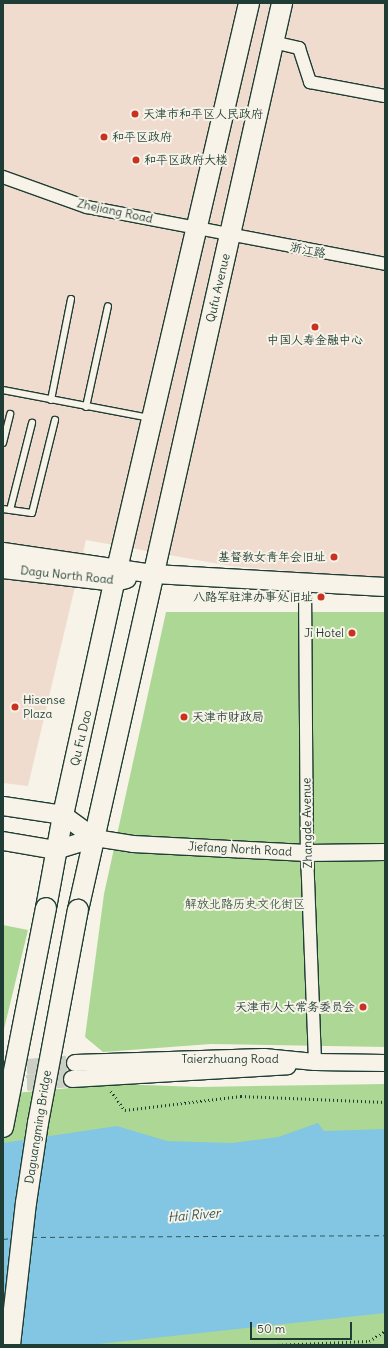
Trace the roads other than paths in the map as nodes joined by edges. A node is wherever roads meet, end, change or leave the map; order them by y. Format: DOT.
graph roads {
  1 [pos="249,3"];
  2 [pos="282,3"];
  3 [pos="273,42"];
  4 [pos="385,96"];
  5 [pos="3,177"];
  6 [pos="196,227"];
  7 [pos="230,235"];
  8 [pos="385,264"];
  9 [pos="71,299"];
  10 [pos="108,306"];
  11 [pos="3,390"];
  12 [pos="51,400"];
  13 [pos="86,407"];
  14 [pos="10,414"];
  15 [pos="154,419"];
  16 [pos="55,420"];
  17 [pos="32,423"];
  18 [pos="3,443"];
  19 [pos="3,509"];
  20 [pos="10,510"];
  21 [pos="3,552"];
  22 [pos="3,569"];
  23 [pos="154,574"];
  24 [pos="116,575"];
  25 [pos="305,584"];
  26 [pos="385,586"];
  27 [pos="3,806"];
  28 [pos="63,815"];
  29 [pos="95,838"];
  30 [pos="3,841"];
  31 [pos="56,850"];
  32 [pos="385,852"];
  33 [pos="307,853"];
  34 [pos="315,1062"];
  35 [pos="75,1063"];
  36 [pos="385,1063"];
  37 [pos="72,1080"];
  38 [pos="3,1127"];
  39 [pos="10,1345"];
  1 -- 6 [label="main road"];
  2 -- 3 [label="main road, Qufu Avenue"];
  3 -- 4 [label="street"];
  3 -- 7 [label="main road, Qufu Avenue"];
  5 -- 6 [label="street, Zhejiang Road"];
  6 -- 7 [label="street, Zhejiang Road"];
  6 -- 15 [label="main road"];
  7 -- 8 [label="street, 浙江路"];
  7 -- 23 [label="main road, Qufu Avenue"];
  9 -- 12 [label="lane"];
  10 -- 13 [label="lane"];
  11 -- 12 [label="lane"];
  12 -- 13 [label="lane"];
  13 -- 15 [label="lane"];
  14 -- 18 [label="lane"];
  15 -- 24 [label="main road"];
  16 -- 20 [label="lane"];
  17 -- 20 [label="lane"];
  19 -- 20 [label="lane"];
  21 -- 24 [label="main road, Dagu North Road"];
  22 -- 24 [label="main road, Dagu North Road"];
  23 -- 24 [label="main road, Dagu North Road"];
  23 -- 25 [label="main road, Dagu North Road"];
  23 -- 29 [label="main road"];
  24 -- 28 [label="main road, Qu Fu Dao"];
  25 -- 26 [label="main road, Dagu North Road"];
  25 -- 33 [label="street, Zhangde Avenue"];
  27 -- 28 [label="main road, Jiefang North Road"];
  28 -- 29 [label="main road, Jiefang North Road"];
  28 -- 31 [label="main road, Qu Fu Dao"];
  29 -- 31 [label="main road, Jiefang North Road"];
  29 -- 33 [label="street, Jiefang North Road"];
  29 -- 39 [label="main road, Daguangming Bridge, bridge"];
  30 -- 31 [label="main road, Jiefang North Road"];
  31 -- 38 [label="main road, Qu Fu Dao, bridge"];
  32 -- 33 [label="street, Jiefang North Road"];
  33 -- 34 [label="street, Zhangde Avenue"];
  34 -- 35 [label="street, Taierzhuang Road"];
  34 -- 36 [label="street, Taierzhuang Road"];
  34 -- 37 [label="street"];
}
